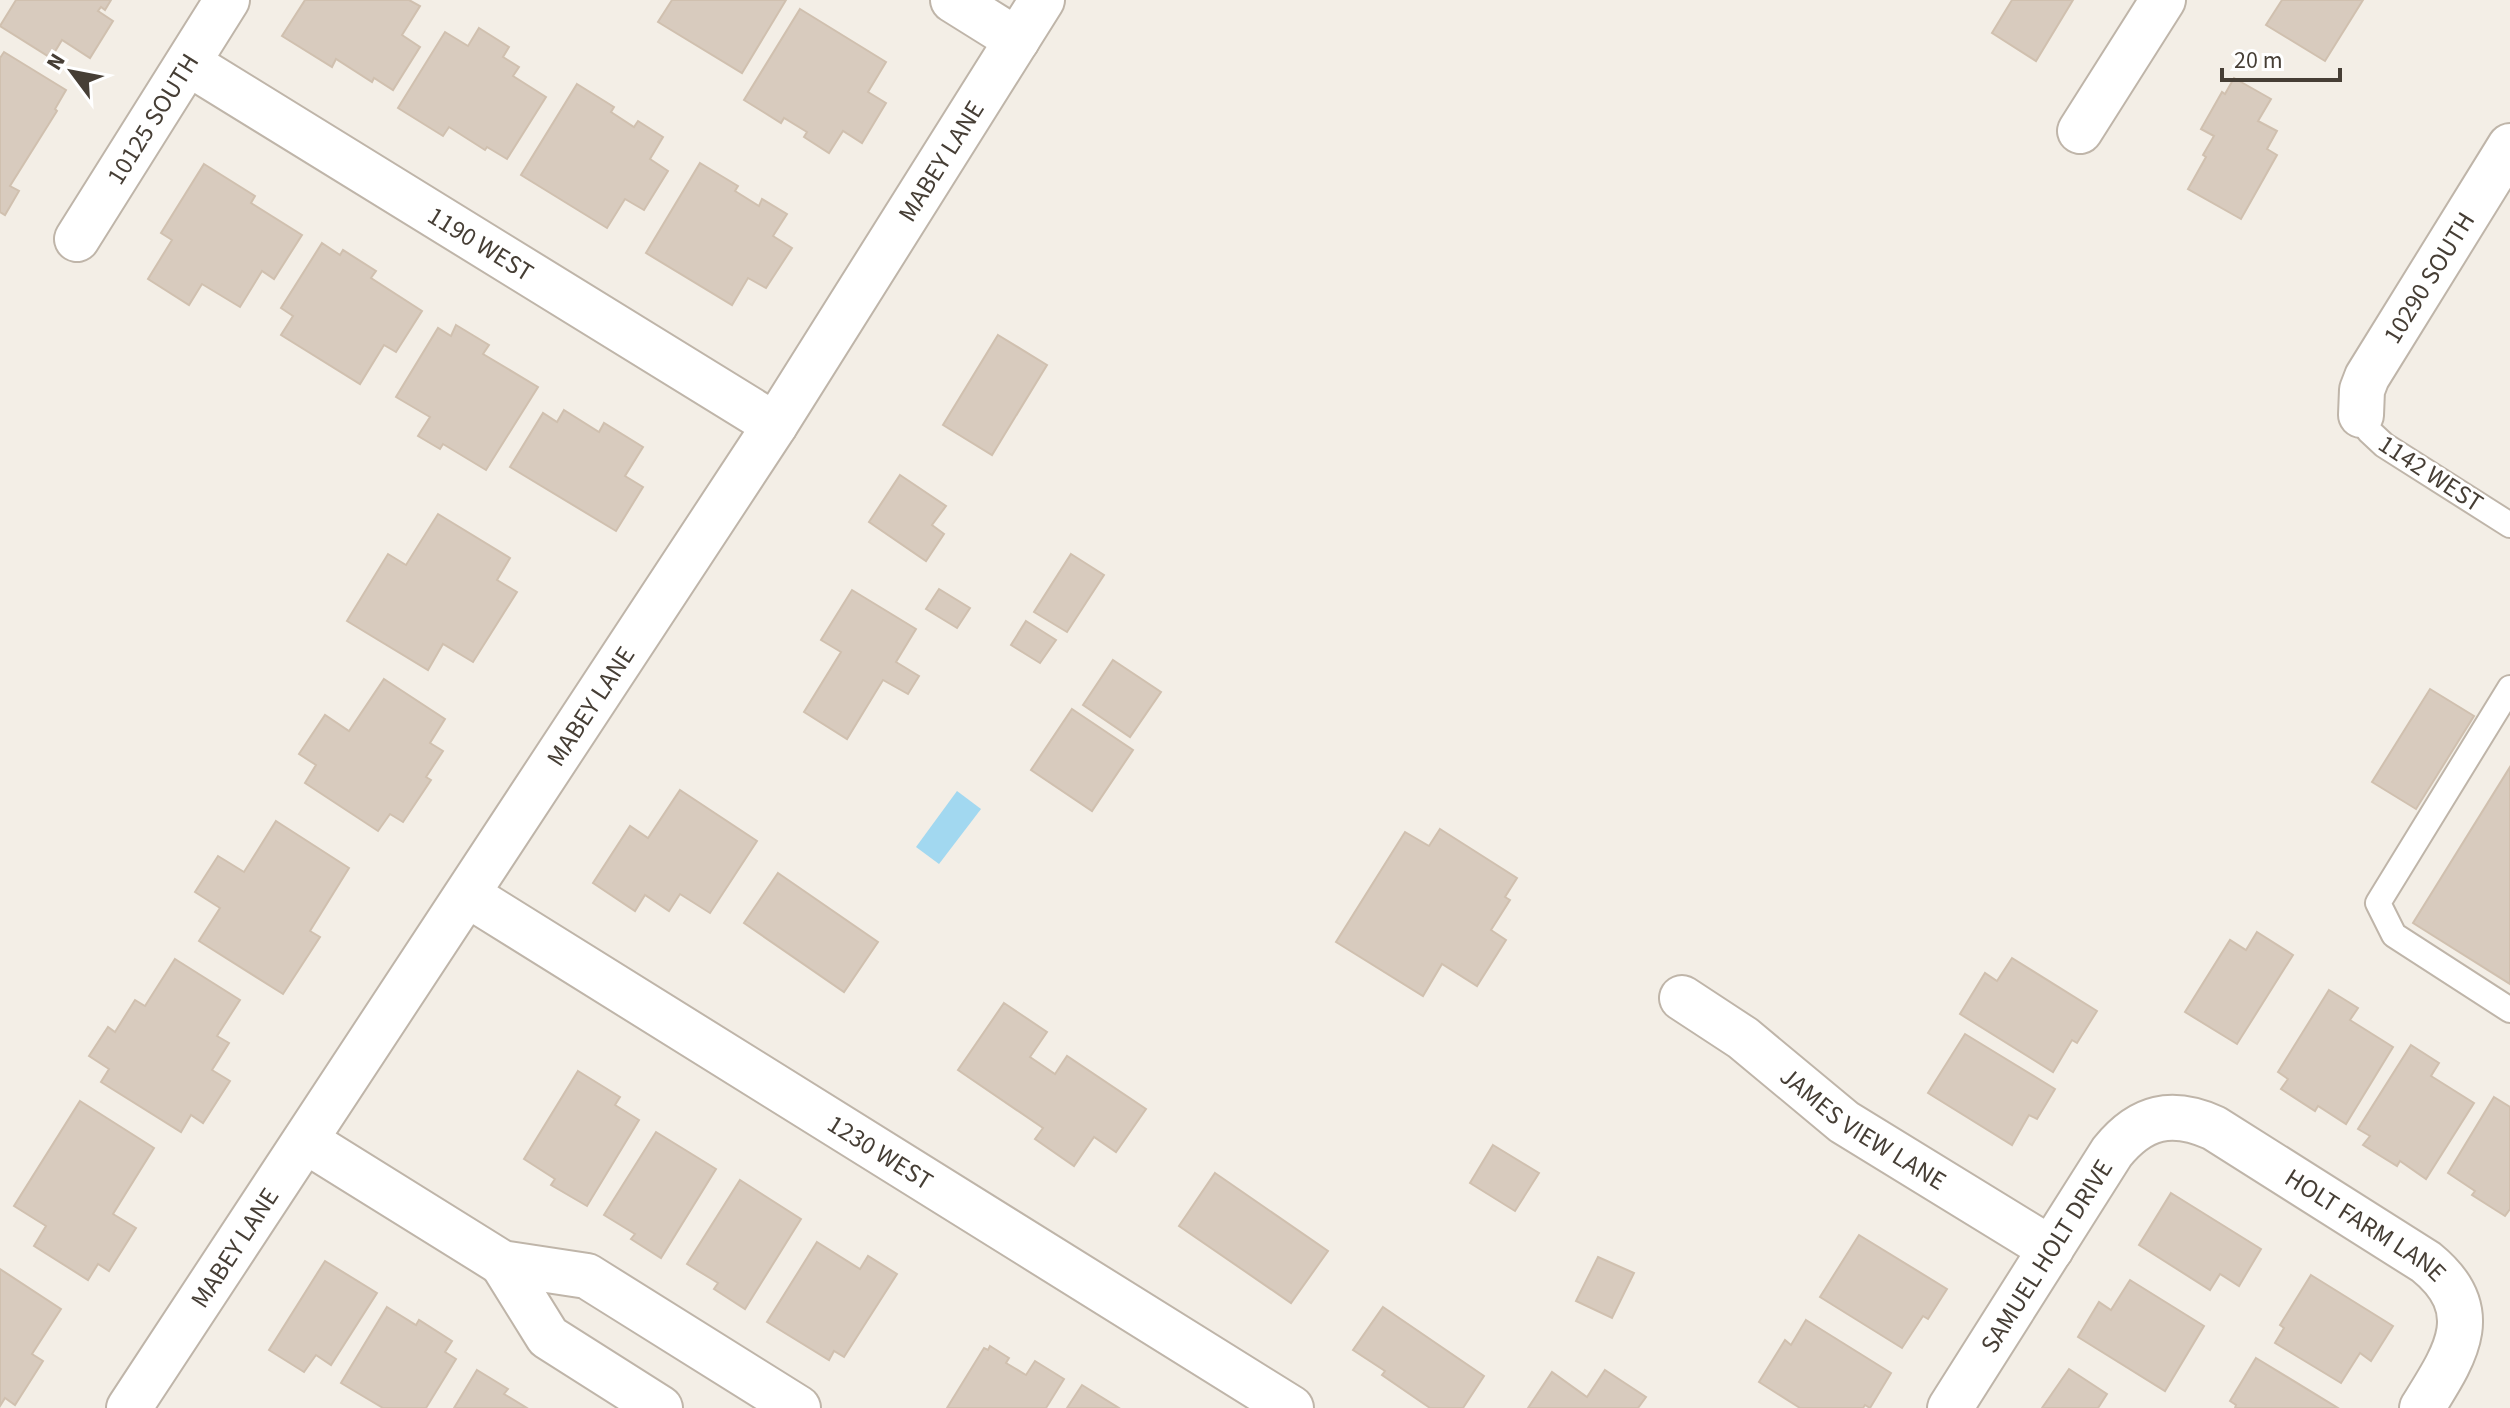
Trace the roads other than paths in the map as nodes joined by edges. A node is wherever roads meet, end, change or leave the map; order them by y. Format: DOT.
graph roads {
  1 [pos="227,0"];
  2 [pos="953,0"];
  3 [pos="1042,0"];
  4 [pos="2163,0"];
  5 [pos="1017,40"];
  6 [pos="188,63"];
  7 [pos="2080,131"];
  8 [pos="2510,146"];
  9 [pos="77,239"];
  10 [pos="2361,415"];
  11 [pos="775,425"];
  12 [pos="2510,525"];
  13 [pos="2510,688"];
  14 [pos="468,895"];
  15 [pos="1682,998"];
  16 [pos="2510,1010"];
  17 [pos="2158,1119"];
  18 [pos="306,1141"];
  19 [pos="2051,1249"];
  20 [pos="502,1263"];
  21 [pos="129,1408"];
  22 [pos="660,1408"];
  23 [pos="798,1408"];
  24 [pos="1291,1408"];
  25 [pos="1950,1408"];
  26 [pos="2422,1408"];
  1 -- 6 [label="street, 10125 SOUTH"];
  2 -- 5 [label="street"];
  3 -- 5 [label="street, MABEY LANE"];
  4 -- 7 [label="street"];
  5 -- 11 [label="street, MABEY LANE"];
  6 -- 9 [label="street, 10125 SOUTH"];
  6 -- 11 [label="street, 1190 WEST"];
  8 -- 10 [label="street, 10290 SOUTH"];
  10 -- 12 [label="lane, 1142 WEST"];
  11 -- 14 [label="street, MABEY LANE"];
  13 -- 16 [label="lane"];
  14 -- 18 [label="street, MABEY LANE"];
  14 -- 24 [label="street, 1230 WEST"];
  15 -- 19 [label="street, JAMES VIEW LANE"];
  17 -- 19 [label="street, SAMUEL HOLT DRIVE"];
  17 -- 26 [label="street, HOLT FARM LANE"];
  18 -- 20 [label="street"];
  18 -- 21 [label="street, MABEY LANE"];
  19 -- 25 [label="street, SAMUEL HOLT DRIVE"];
  20 -- 22 [label="street"];
  20 -- 23 [label="street"];
}
